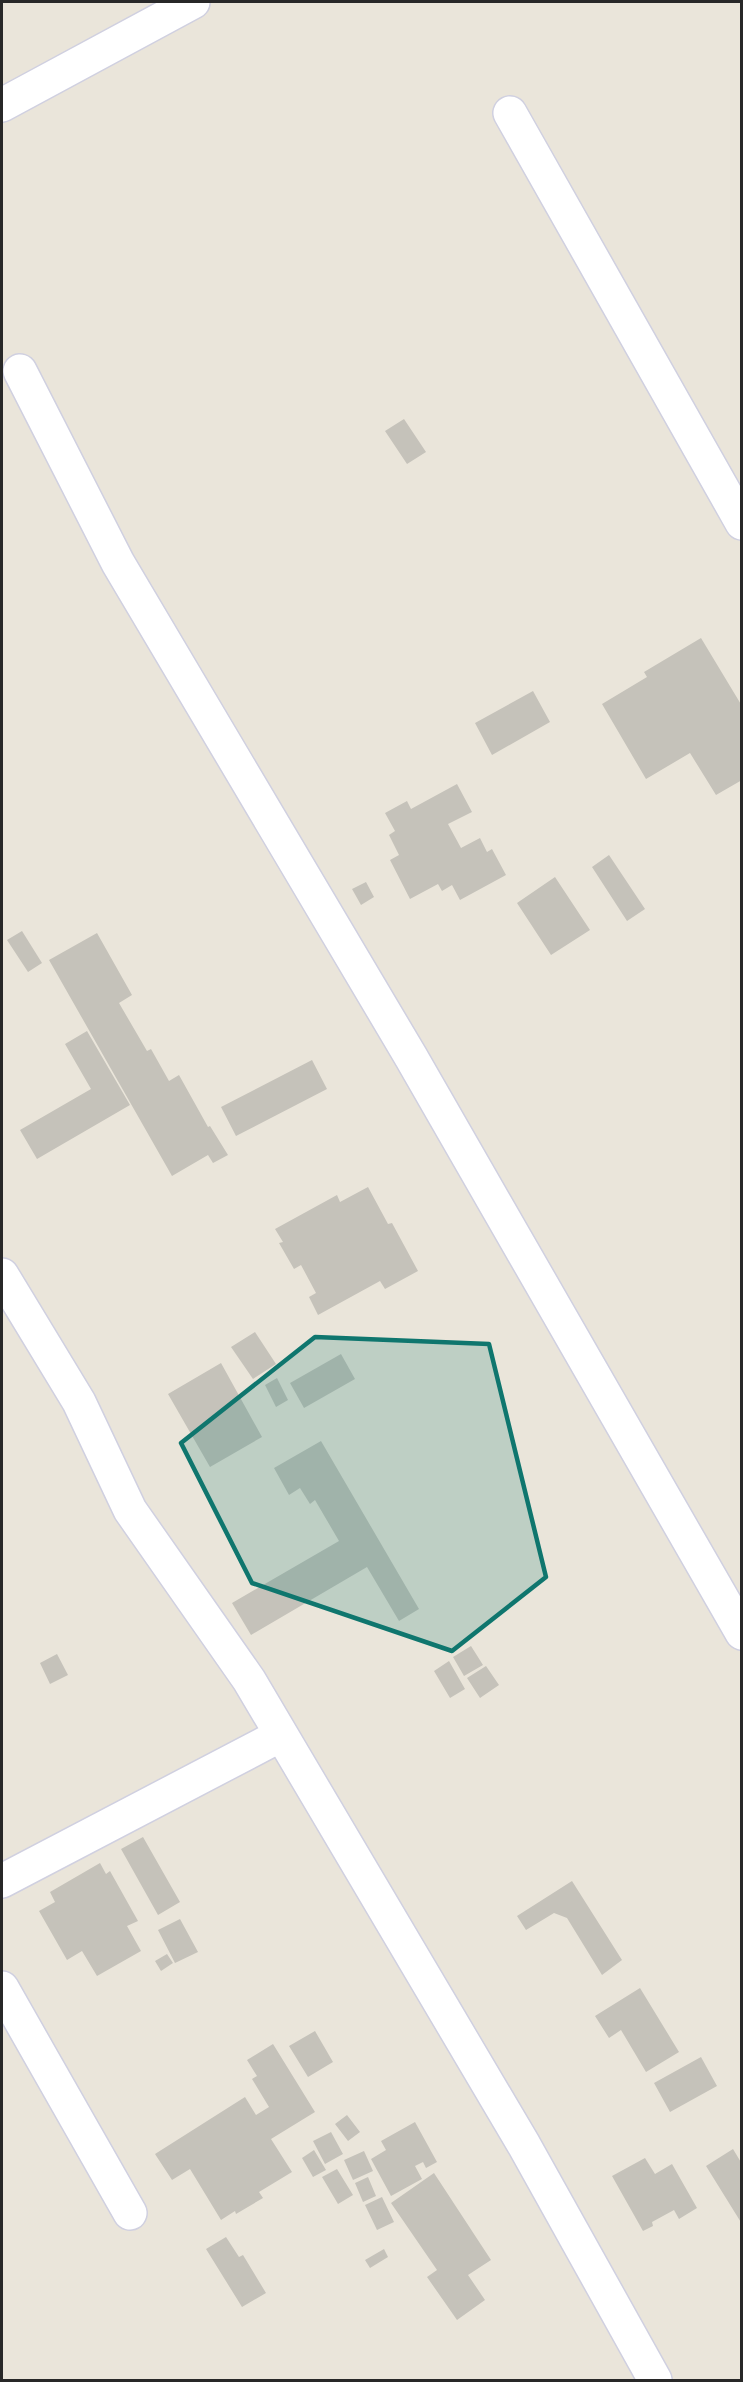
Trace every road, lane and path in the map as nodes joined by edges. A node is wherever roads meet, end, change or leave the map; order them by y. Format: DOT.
graph roads {
  1 [pos="193,2"];
  2 [pos="2,105"];
  3 [pos="510,113"];
  4 [pos="20,371"];
  5 [pos="741,523"];
  6 [pos="2,1275"];
  7 [pos="741,1633"];
  8 [pos="281,1735"];
  9 [pos="2,1881"];
  10 [pos="2,1988"];
  11 [pos="130,2213"];
  12 [pos="655,2380"];
  1 -- 2 [label="street"];
  3 -- 5 [label="street"];
  4 -- 7 [label="street"];
  6 -- 8 [label="street"];
  8 -- 9 [label="street"];
  8 -- 12 [label="street"];
  10 -- 11 [label="street"];
}
